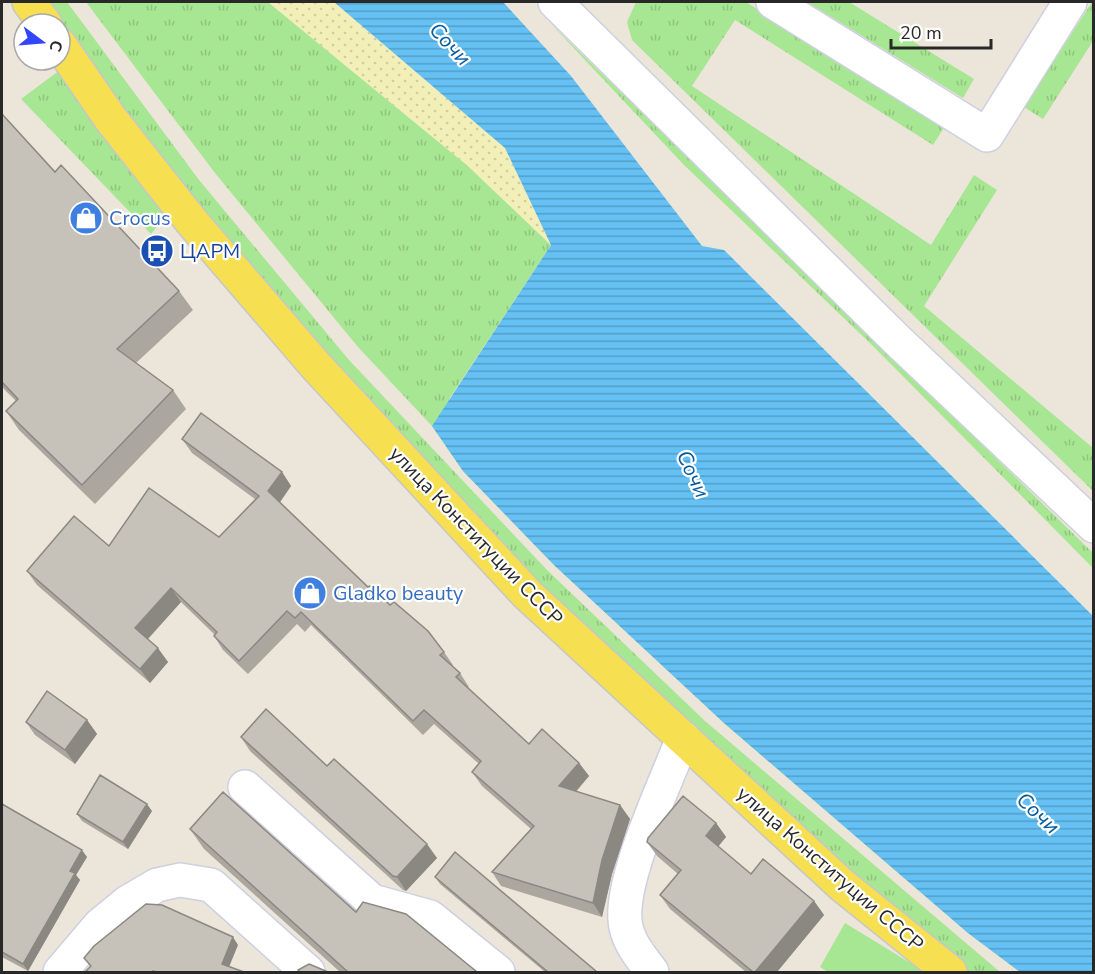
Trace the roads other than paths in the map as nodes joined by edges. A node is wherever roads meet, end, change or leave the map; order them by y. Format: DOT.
graph roads {
  1 [pos="773,2"];
  2 [pos="1070,2"];
  3 [pos="573,7"];
  4 [pos="72,63"];
  5 [pos="1094,526"];
  6 [pos="683,738"];
  7 [pos="245,787"];
  8 [pos="60,972"];
  9 [pos="308,972"];
  10 [pos="498,972"];
  11 [pos="652,972"];
  12 [pos="950,972"];
  1 -- 2 [label="street"];
  3 -- 5 [label="street"];
  4 -- 6 [label="main road, улица Конституции СССР"];
  6 -- 11 [label="street"];
  6 -- 12 [label="main road, улица Конституции СССР"];
  7 -- 10 [label="street"];
  8 -- 9 [label="street"];
}
